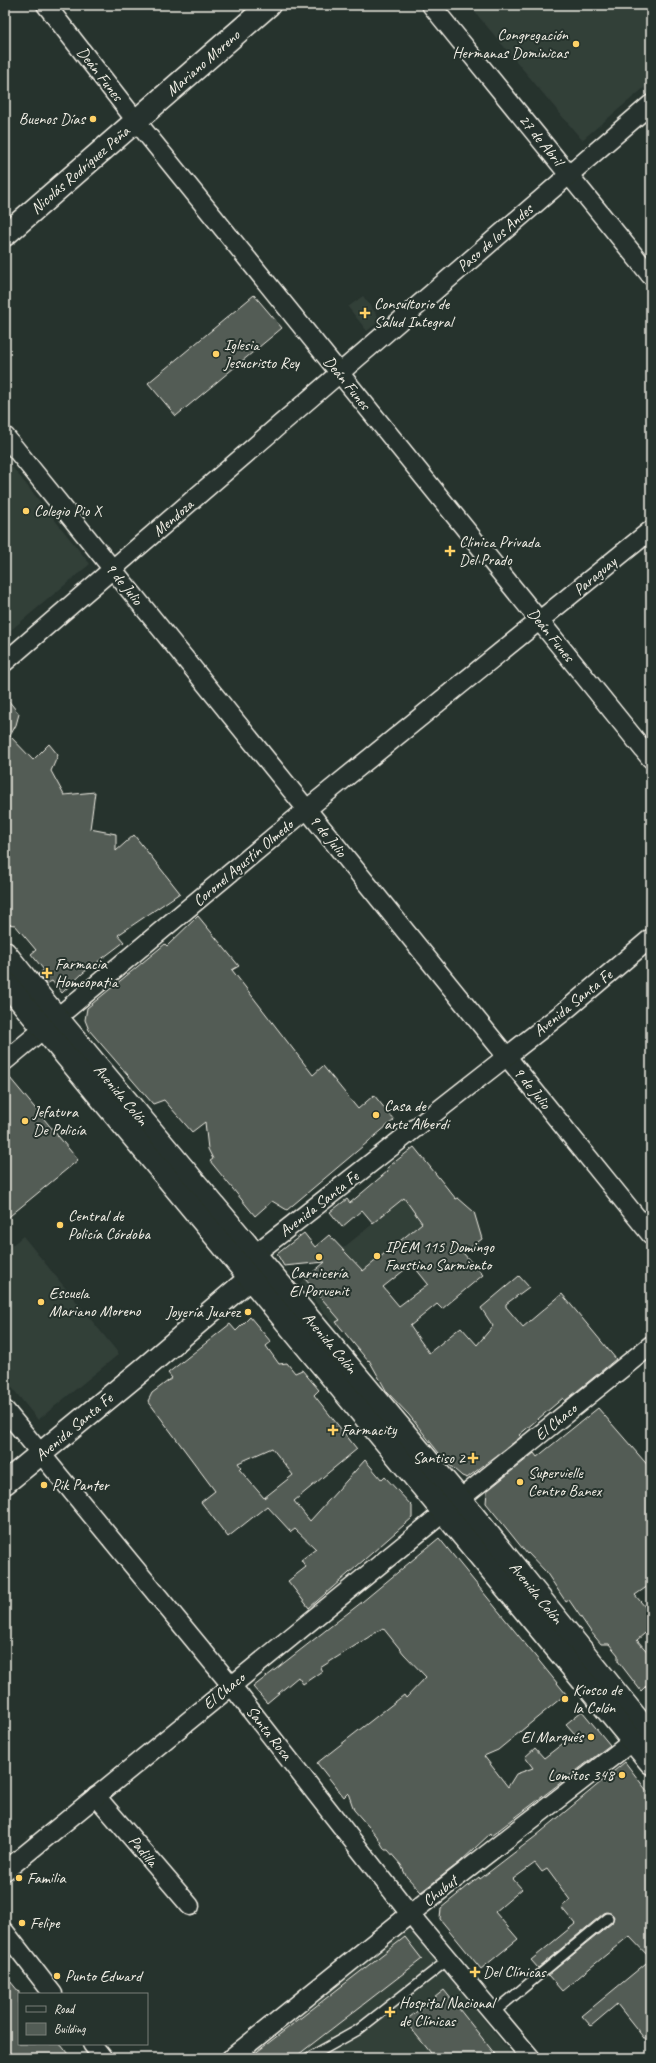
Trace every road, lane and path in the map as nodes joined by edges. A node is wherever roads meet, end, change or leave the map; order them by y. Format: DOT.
graph roads {
  1 [pos="46,5"];
  2 [pos="269,5"];
  3 [pos="431,5"];
  4 [pos="651,104"];
  5 [pos="137,122"];
  6 [pos="569,175"];
  7 [pos="5,235"];
  8 [pos="651,276"];
  9 [pos="339,372"];
  10 [pos="5,436"];
  11 [pos="651,530"];
  12 [pos="113,570"];
  13 [pos="540,622"];
  14 [pos="5,662"];
  15 [pos="651,760"];
  16 [pos="307,809"];
  17 [pos="651,938"];
  18 [pos="5,953"];
  19 [pos="5,982"];
  20 [pos="51,1024"];
  21 [pos="507,1057"];
  22 [pos="5,1061"];
  23 [pos="651,1235"];
  24 [pos="255,1254"];
  25 [pos="249,1279"];
  26 [pos="651,1345"];
  27 [pos="5,1410"];
  28 [pos="40,1455"];
  29 [pos="5,1483"];
  30 [pos="452,1506"];
  31 [pos="231,1685"];
  32 [pos="645,1733"];
  33 [pos="651,1763"];
  34 [pos="96,1796"];
  35 [pos="5,1871"];
  36 [pos="190,1906"];
  37 [pos="410,1914"];
  38 [pos="608,1918"];
  39 [pos="5,1932"];
  40 [pos="448,1960"];
  41 [pos="52,1993"];
  42 [pos="493,2013"];
  43 [pos="93,2045"];
  44 [pos="103,2058"];
  45 [pos="231,2058"];
  46 [pos="308,2058"];
  47 [pos="531,2058"];
  1 -- 5 [label="street, Deán Funes"];
  2 -- 5 [label="main road, Mariano Moreno"];
  3 -- 6 [label="street, 27 de Abril"];
  4 -- 6 [label="street, Paso de los Andes"];
  5 -- 7 [label="main road, Nicolás Rodríguez Peña"];
  5 -- 9 [label="street, Deán Funes"];
  6 -- 8 [label="street, 27 de Abril"];
  6 -- 9 [label="street, Paso de los Andes"];
  9 -- 12 [label="street, Mendoza"];
  9 -- 13 [label="street, Deán Funes"];
  10 -- 12 [label="street, 9 de Julio"];
  11 -- 13 [label="street, Paraguay"];
  12 -- 14 [label="street, Mendoza"];
  12 -- 16 [label="street, 9 de Julio"];
  13 -- 15 [label="street, Deán Funes"];
  13 -- 16 [label="street, Coronel Agustín Olmedo"];
  16 -- 20 [label="street, Coronel Agustín Olmedo"];
  16 -- 21 [label="street, 9 de Julio"];
  17 -- 21 [label="street, Avenida Santa Fe"];
  18 -- 20 [label="main road, Avenida Colón"];
  19 -- 20 [label="main road, Avenida Colón"];
  20 -- 22 [label="street, Coronel Agustín Olmedo"];
  20 -- 24 [label="main road, Avenida Colón"];
  20 -- 25 [label="main road, Avenida Colón"];
  21 -- 23 [label="street, 9 de Julio"];
  21 -- 24 [label="street, Avenida Santa Fe"];
  24 -- 25 [label="main road"];
  24 -- 30 [label="main road, Avenida Colón"];
  25 -- 28 [label="main road, Avenida Santa Fe"];
  25 -- 30 [label="main road, Avenida Colón"];
  26 -- 30 [label="street, El Chaco"];
  27 -- 28 [label="street, Santa Rosa"];
  28 -- 29 [label="main road, Avenida Santa Fe"];
  28 -- 31 [label="street, Santa Rosa"];
  30 -- 31 [label="street, El Chaco"];
  30 -- 32 [label="main road, Avenida Colón"];
  31 -- 34 [label="street, El Chaco"];
  31 -- 37 [label="street, Santa Rosa"];
  32 -- 33 [label="main road, Avenida Colón"];
  32 -- 37 [label="street, Chubut"];
  34 -- 35 [label="street, El Chaco"];
  34 -- 36 [label="street, Padilla"];
  37 -- 40 [label="street, Santa Rosa"];
  37 -- 45 [label="street, Chubut"];
  38 -- 42 [label="lane"];
  39 -- 41 [label="street"];
  40 -- 42 [label="street, Santa Rosa"];
  40 -- 46 [label="lane"];
  42 -- 47 [label="street, Santa Rosa"];
  43 -- 44 [label="street"];
}
